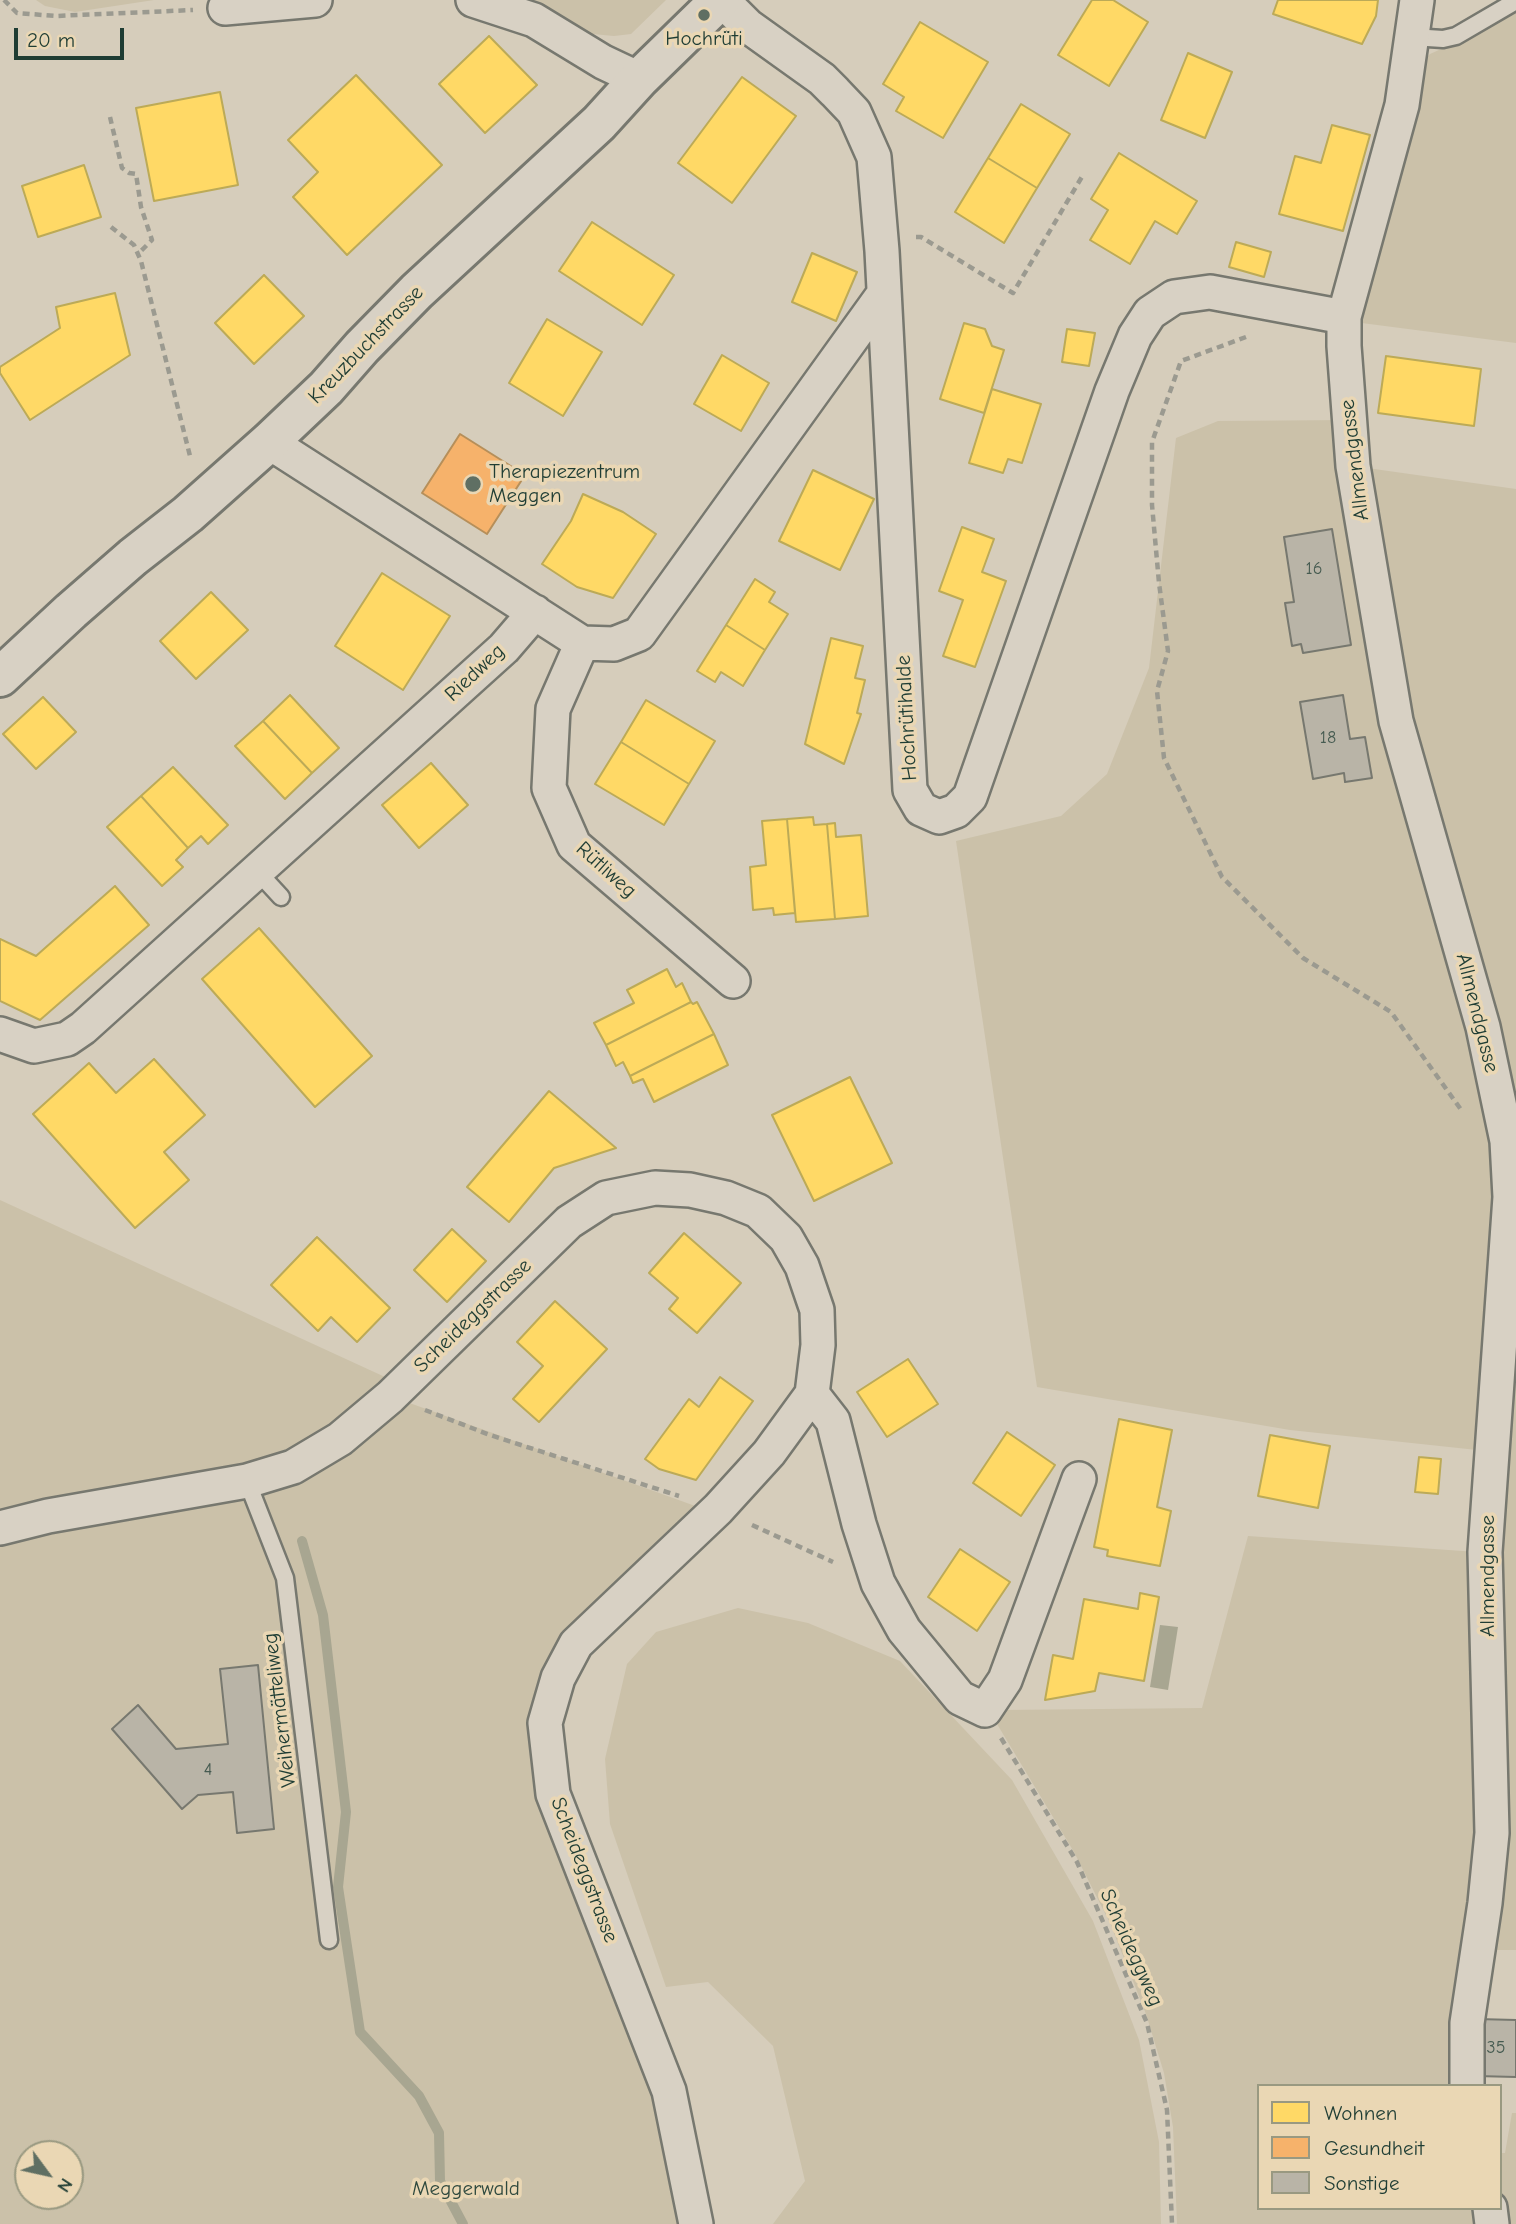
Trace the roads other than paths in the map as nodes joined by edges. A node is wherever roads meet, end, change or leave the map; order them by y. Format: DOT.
graph roads {
  1 [pos="315,0"];
  2 [pos="473,0"];
  3 [pos="721,0"];
  4 [pos="1417,0"];
  5 [pos="1516,1"];
  6 [pos="225,8"];
  7 [pos="1412,37"];
  8 [pos="639,79"];
  9 [pos="883,295"];
  10 [pos="1343,317"];
  11 [pos="270,442"];
  12 [pos="535,612"];
  13 [pos="582,643"];
  14 [pos="0,677"];
  15 [pos="257,871"];
  16 [pos="281,897"];
  17 [pos="733,981"];
  18 [pos="0,1034"];
  19 [pos="812,1394"];
  20 [pos="1079,1479"];
  21 [pos="247,1481"];
  22 [pos="0,1528"];
  23 [pos="329,1940"];
  24 [pos="1467,2084"];
  25 [pos="696,2224"];
  1 -- 6 [label="street"];
  2 -- 8 [label="street"];
  3 -- 8 [label="street, Kreuzbuchstrasse"];
  3 -- 9 [label="street, Hochrütihalde"];
  4 -- 7 [label="street, Allmendgasse"];
  5 -- 7 [label="lane"];
  7 -- 10 [label="street, Allmendgasse"];
  8 -- 11 [label="street, Kreuzbuchstrasse"];
  9 -- 10 [label="street, Hochrütihalde"];
  9 -- 13 [label="street"];
  10 -- 24 [label="street, Allmendgasse"];
  11 -- 12 [label="street"];
  11 -- 14 [label="street, Kreuzbuchstrasse"];
  12 -- 13 [label="street"];
  12 -- 15 [label="street, Riedweg"];
  13 -- 17 [label="street, Rütliweg"];
  15 -- 16 [label="lane"];
  15 -- 18 [label="street, Riedweg"];
  19 -- 20 [label="street"];
  19 -- 21 [label="street, Scheideggstrasse"];
  19 -- 25 [label="street, Scheideggstrasse"];
  21 -- 22 [label="street, Scheideggstrasse"];
  21 -- 23 [label="lane, Weihermätteliweg"];
}
